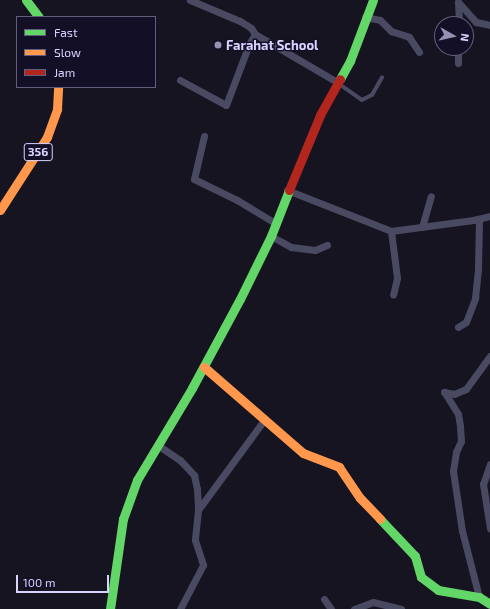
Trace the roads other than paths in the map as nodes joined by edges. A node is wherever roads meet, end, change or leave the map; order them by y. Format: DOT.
graph roads {
  1 [pos="26,0"];
  2 [pos="190,0"];
  3 [pos="373,0"];
  4 [pos="458,1"];
  5 [pos="38,16"];
  6 [pos="459,16"];
  7 [pos="365,17"];
  8 [pos="490,25"];
  9 [pos="256,34"];
  10 [pos="419,52"];
  11 [pos="458,56"];
  12 [pos="458,63"];
  13 [pos="382,78"];
  14 [pos="180,80"];
  15 [pos="337,82"];
  16 [pos="58,88"];
  17 [pos="204,136"];
  18 [pos="287,190"];
  19 [pos="431,196"];
  20 [pos="0,210"];
  21 [pos="490,216"];
  22 [pos="479,219"];
  23 [pos="275,223"];
  24 [pos="422,227"];
  25 [pos="391,231"];
  26 [pos="270,236"];
  27 [pos="328,245"];
  28 [pos="393,295"];
  29 [pos="458,327"];
  30 [pos="490,356"];
  31 [pos="204,367"];
  32 [pos="264,420"];
  33 [pos="159,446"];
  34 [pos="490,464"];
  35 [pos="198,510"];
  36 [pos="490,528"];
  37 [pos="479,597"];
  38 [pos="324,599"];
  39 [pos="490,604"];
  40 [pos="110,609"];
  41 [pos="180,609"];
  42 [pos="331,609"];
  43 [pos="354,609"];
  44 [pos="401,609"];
  1 -- 5 [label="street"];
  2 -- 9 [label="street"];
  3 -- 7 [label="street"];
  4 -- 6 [label="street"];
  4 -- 8 [label="street"];
  7 -- 10 [label="street"];
  7 -- 15 [label="street"];
  9 -- 14 [label="street"];
  9 -- 15 [label="street"];
  11 -- 12 [label="street"];
  13 -- 15 [label="lane"];
  15 -- 18 [label="street"];
  16 -- 20 [label="street, 356"];
  17 -- 23 [label="street"];
  18 -- 23 [label="street"];
  18 -- 25 [label="street"];
  19 -- 24 [label="street"];
  21 -- 22 [label="street"];
  22 -- 24 [label="street"];
  22 -- 29 [label="street"];
  23 -- 26 [label="street"];
  24 -- 25 [label="street"];
  25 -- 28 [label="street"];
  26 -- 27 [label="street"];
  26 -- 31 [label="street"];
  30 -- 37 [label="street"];
  31 -- 32 [label="street"];
  31 -- 33 [label="street"];
  32 -- 35 [label="street"];
  32 -- 37 [label="street"];
  33 -- 35 [label="street"];
  33 -- 40 [label="street"];
  34 -- 36 [label="street"];
  35 -- 41 [label="street"];
  37 -- 39 [label="street"];
  38 -- 42 [label="street"];
  43 -- 44 [label="street"];
}
